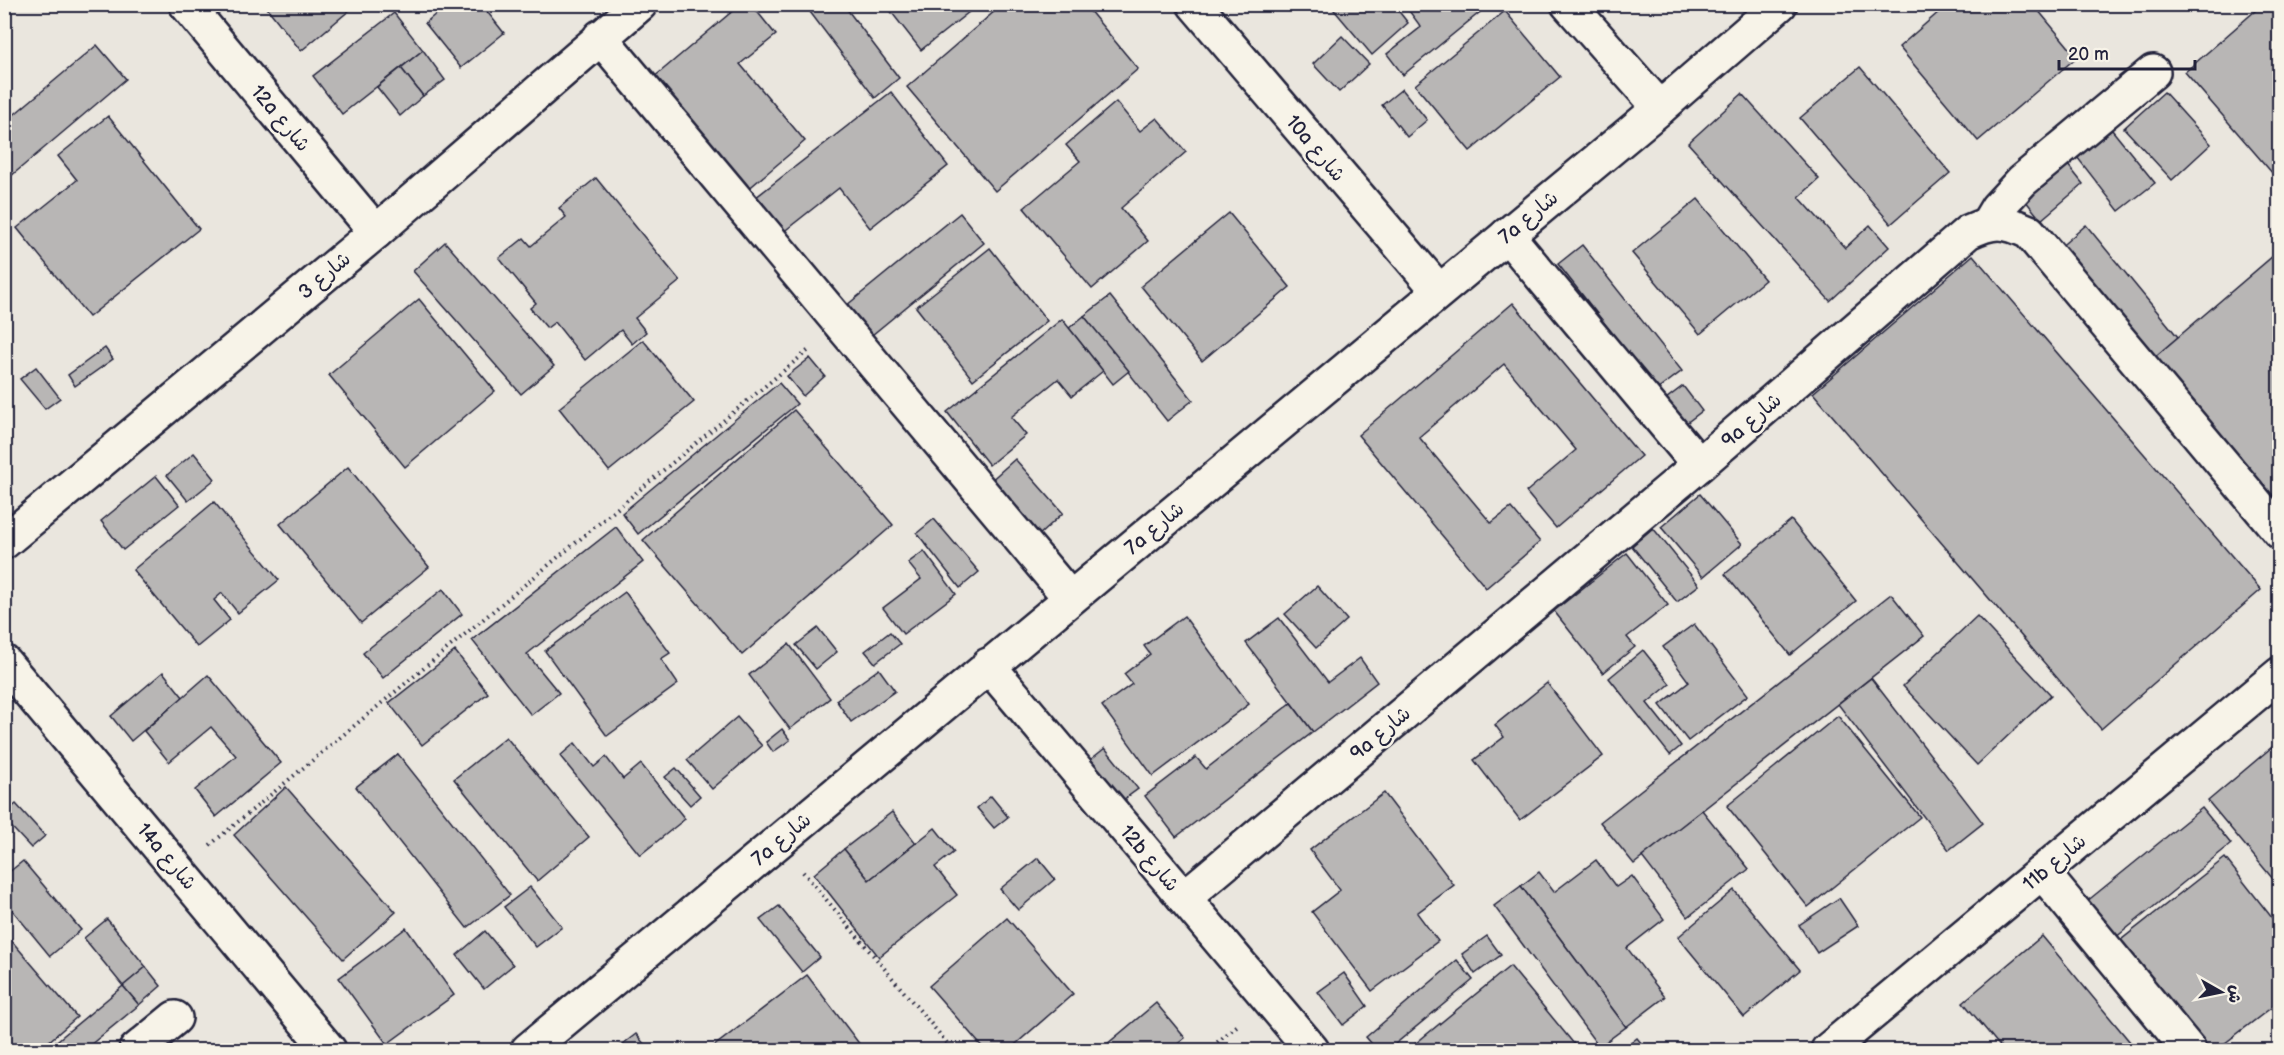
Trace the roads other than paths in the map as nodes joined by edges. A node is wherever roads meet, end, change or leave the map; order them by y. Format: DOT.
graph roads {
  1 [pos="640,4"];
  2 [pos="1194,4"];
  3 [pos="1568,4"];
  4 [pos="1780,4"];
  5 [pos="194,7"];
  6 [pos="600,37"];
  7 [pos="2153,72"];
  8 [pos="1660,108"];
  9 [pos="1988,223"];
  10 [pos="376,232"];
  11 [pos="1507,235"];
  12 [pos="1438,291"];
  13 [pos="1699,465"];
  14 [pos="2280,532"];
  15 [pos="4,542"];
  16 [pos="1070,598"];
  17 [pos="4,662"];
  18 [pos="988,665"];
  19 [pos="2280,674"];
  20 [pos="2042,872"];
  21 [pos="1184,898"];
  22 [pos="175,1018"];
  23 [pos="136,1050"];
  24 [pos="329,1050"];
  25 [pos="528,1050"];
  26 [pos="1312,1050"];
  27 [pos="1828,1050"];
  28 [pos="2189,1050"];
  1 -- 6 [label="street, شارع 3"];
  2 -- 12 [label="street, 10a شارع"];
  3 -- 8 [label="street"];
  4 -- 8 [label="street, 7a شارع"];
  5 -- 10 [label="street, 12a شارع"];
  6 -- 10 [label="street, شارع 3"];
  6 -- 16 [label="street"];
  7 -- 9 [label="street"];
  8 -- 11 [label="street, 7a شارع"];
  9 -- 13 [label="street, 9a شارع"];
  9 -- 14 [label="street"];
  10 -- 15 [label="street, شارع 3"];
  11 -- 12 [label="street, 7a شارع"];
  11 -- 13 [label="street"];
  12 -- 16 [label="street, 7a شارع"];
  13 -- 21 [label="street, 9a شارع"];
  16 -- 18 [label="street, 7a شارع"];
  17 -- 24 [label="street, 14a شارع"];
  18 -- 21 [label="street, 12b شارع"];
  18 -- 25 [label="street, 7a شارع"];
  19 -- 20 [label="street, 11b شارع"];
  20 -- 27 [label="street, 11b شارع"];
  20 -- 28 [label="street"];
  21 -- 26 [label="street, 12b شارع"];
  22 -- 23 [label="street"];
}
